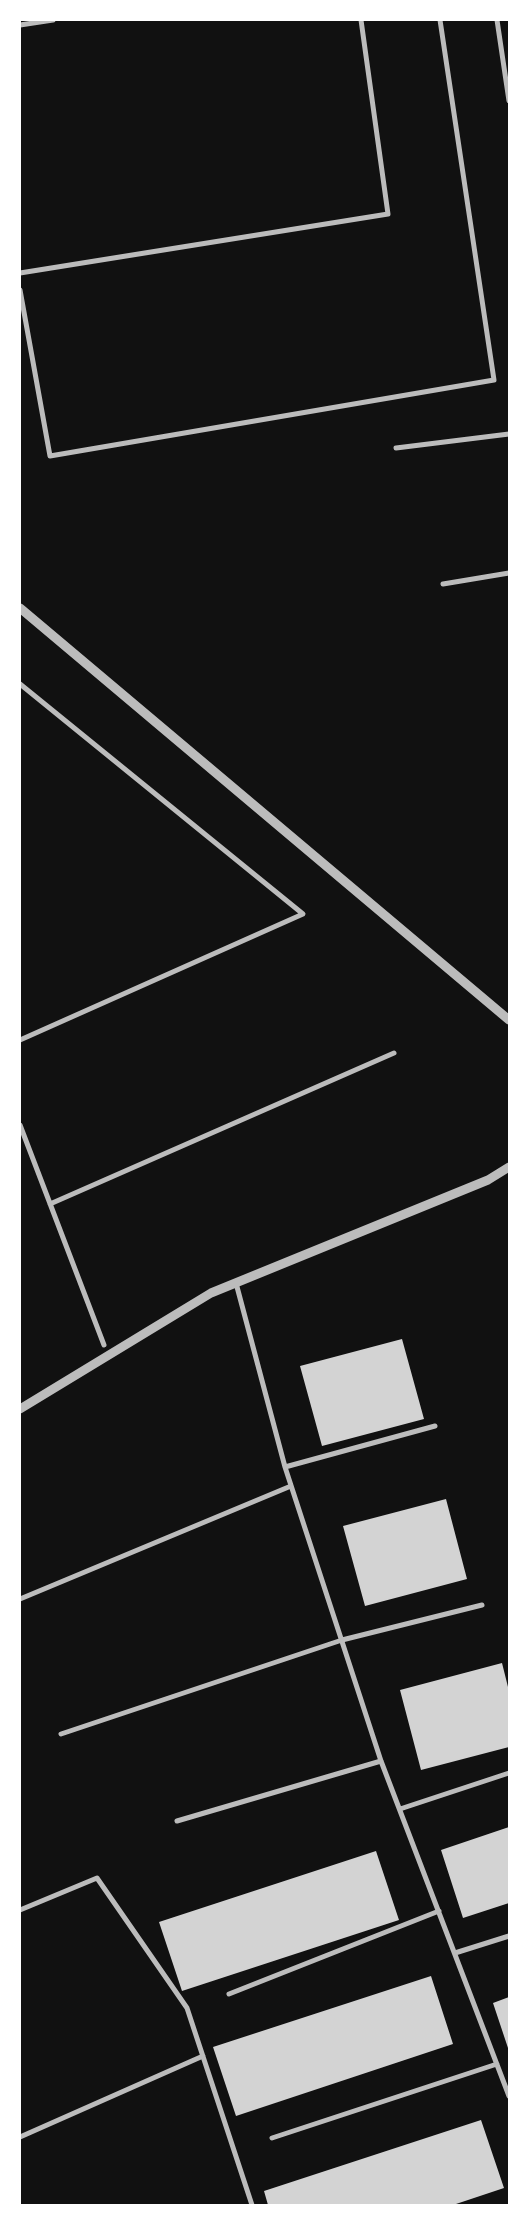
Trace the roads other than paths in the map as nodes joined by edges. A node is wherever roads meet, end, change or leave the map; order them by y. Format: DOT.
graph roads {
  1 [pos="52,20"];
  2 [pos="361,20"];
  3 [pos="440,20"];
  4 [pos="497,20"];
  5 [pos="20,25"];
  6 [pos="509,101"];
  7 [pos="20,273"];
  8 [pos="20,290"];
  9 [pos="20,316"];
  10 [pos="26,320"];
  11 [pos="509,434"];
  12 [pos="396,448"];
  13 [pos="509,573"];
  14 [pos="444,584"];
  15 [pos="20,608"];
  16 [pos="20,684"];
  17 [pos="509,1020"];
  18 [pos="20,1040"];
  19 [pos="394,1054"];
  20 [pos="20,1125"];
  21 [pos="509,1167"];
  22 [pos="50,1204"];
  23 [pos="236,1283"];
  24 [pos="104,1346"];
  25 [pos="20,1409"];
  26 [pos="435,1426"];
  27 [pos="284,1467"];
  28 [pos="291,1486"];
  29 [pos="20,1599"];
  30 [pos="482,1605"];
  31 [pos="342,1640"];
  32 [pos="60,1734"];
  33 [pos="381,1761"];
  34 [pos="509,1773"];
  35 [pos="400,1809"];
  36 [pos="177,1821"];
  37 [pos="20,1910"];
  38 [pos="438,1911"];
  39 [pos="509,1936"];
  40 [pos="454,1953"];
  41 [pos="229,1994"];
  42 [pos="203,2056"];
  43 [pos="497,2064"];
  44 [pos="509,2096"];
  45 [pos="20,2137"];
  46 [pos="272,2138"];
  47 [pos="252,2205"];
  1 -- 5 [label="street"];
  2 -- 7 [label="street"];
  3 -- 10 [label="street"];
  4 -- 6 [label="street"];
  8 -- 10 [label="street"];
  9 -- 10 [label="street"];
  11 -- 12 [label="street"];
  13 -- 14 [label="street"];
  15 -- 17 [label="street"];
  16 -- 18 [label="street"];
  19 -- 22 [label="street"];
  20 -- 22 [label="street"];
  21 -- 23 [label="street"];
  22 -- 24 [label="street"];
  23 -- 25 [label="street"];
  23 -- 27 [label="street"];
  26 -- 27 [label="street"];
  27 -- 28 [label="street"];
  28 -- 29 [label="street"];
  28 -- 31 [label="street"];
  30 -- 31 [label="street"];
  31 -- 32 [label="street"];
  31 -- 33 [label="street"];
  33 -- 35 [label="street"];
  33 -- 36 [label="street"];
  34 -- 35 [label="street"];
  35 -- 38 [label="street"];
  37 -- 42 [label="street"];
  38 -- 40 [label="street"];
  38 -- 41 [label="street"];
  39 -- 40 [label="street"];
  40 -- 43 [label="street"];
  42 -- 45 [label="street"];
  42 -- 47 [label="street"];
  43 -- 44 [label="street"];
  43 -- 46 [label="street"];
}
